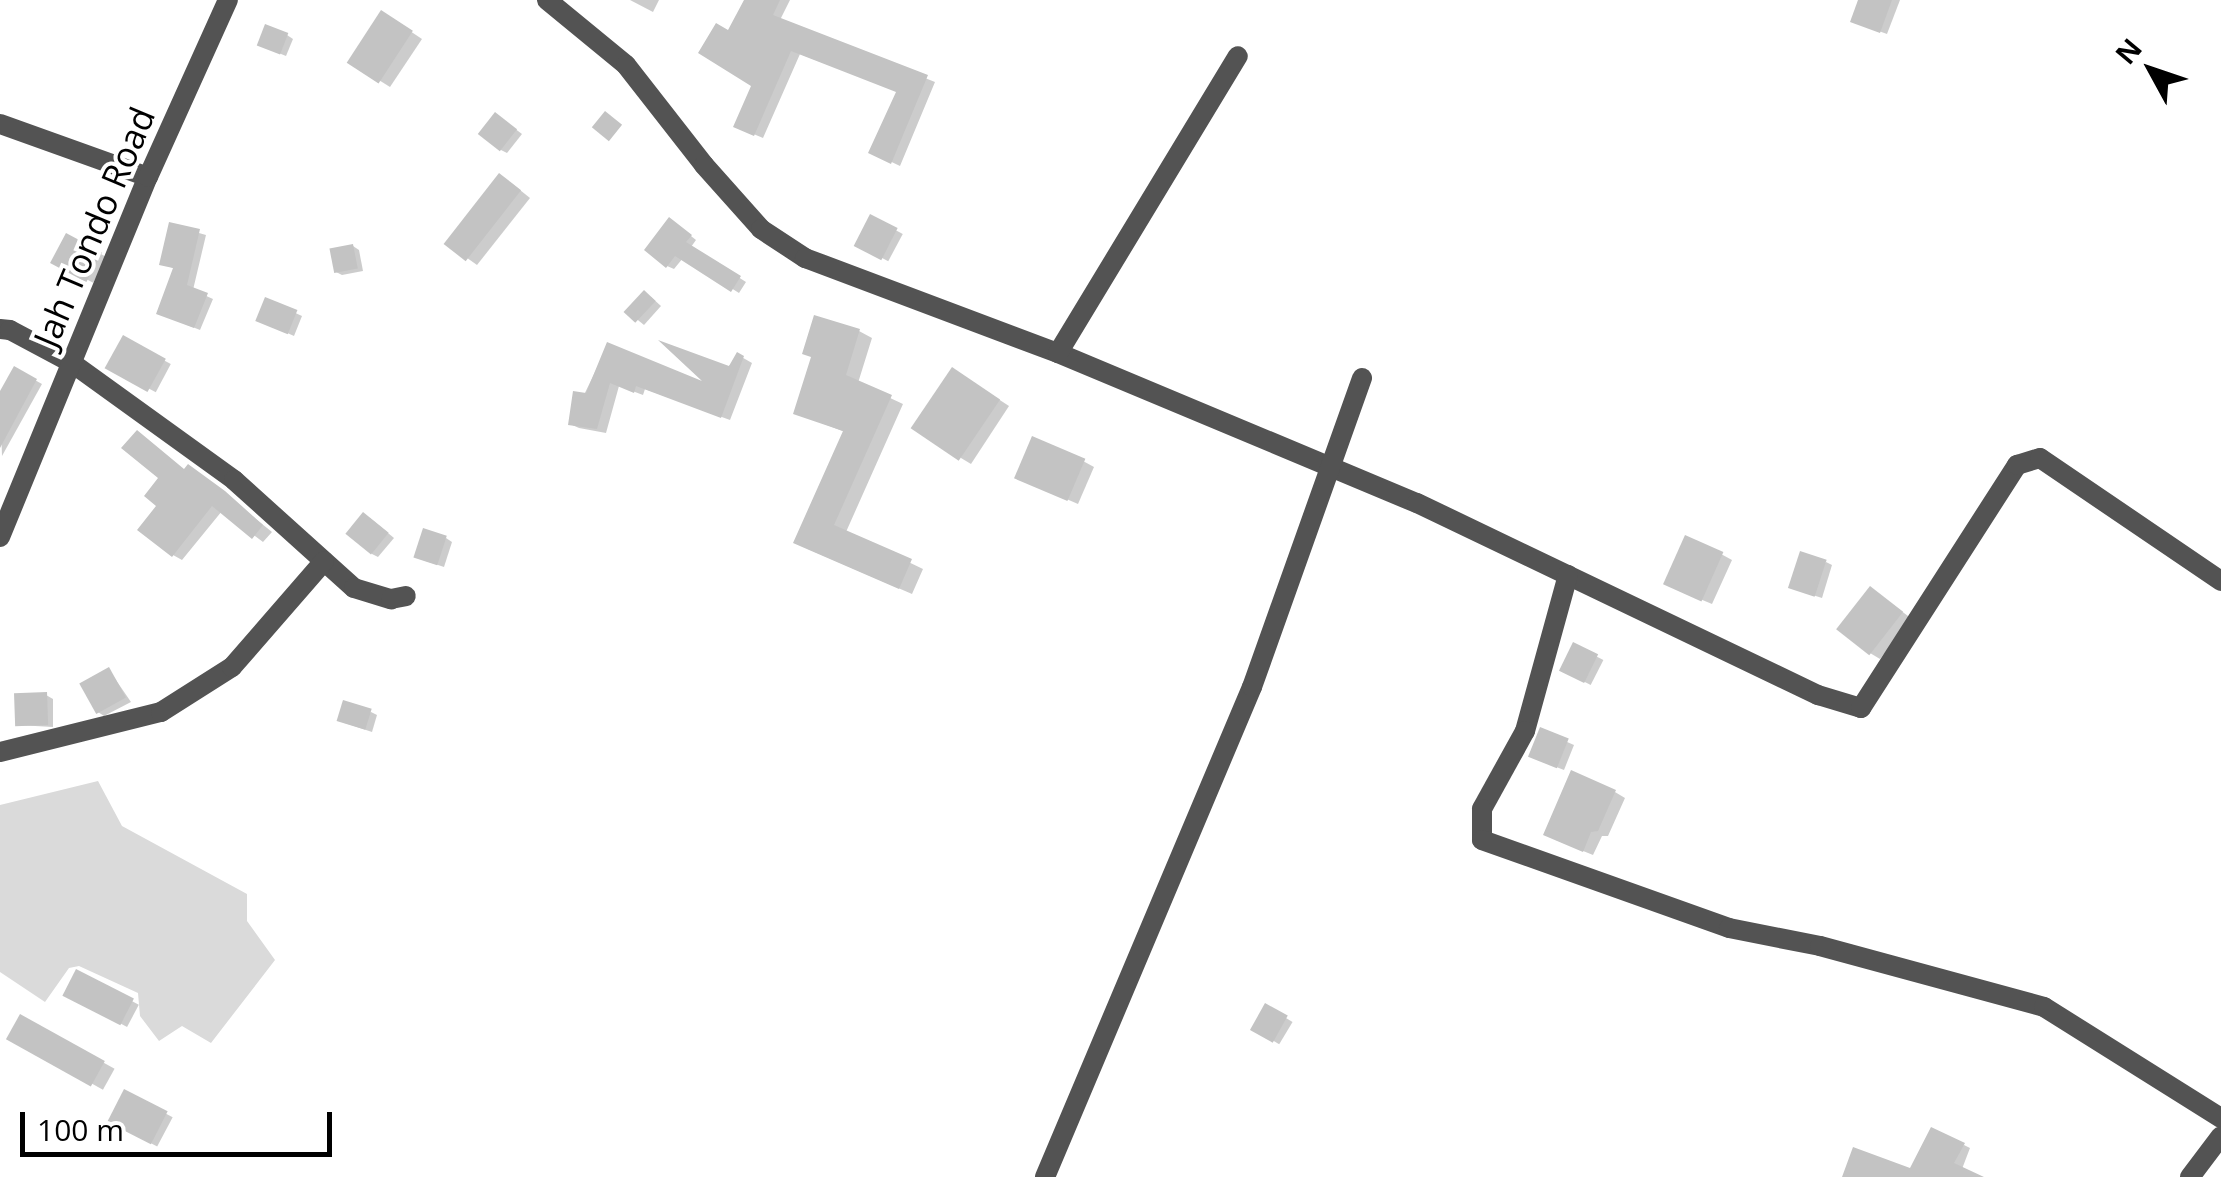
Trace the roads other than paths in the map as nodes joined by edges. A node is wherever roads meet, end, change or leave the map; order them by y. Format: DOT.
graph roads {
  1 [pos="228,0"];
  2 [pos="547,0"];
  3 [pos="1238,56"];
  4 [pos="0,124"];
  5 [pos="148,177"];
  6 [pos="0,329"];
  7 [pos="1058,352"];
  8 [pos="72,362"];
  9 [pos="1362,378"];
  10 [pos="1330,467"];
  11 [pos="0,537"];
  12 [pos="324,562"];
  13 [pos="1568,576"];
  14 [pos="2221,581"];
  15 [pos="406,596"];
  16 [pos="0,752"];
  17 [pos="2221,1118"];
  18 [pos="2221,1136"];
  19 [pos="1045,1177"];
  20 [pos="2190,1177"];
  1 -- 5 [label="street, Jah Tondo Road"];
  2 -- 7 [label="street"];
  3 -- 7 [label="street"];
  4 -- 5 [label="street"];
  5 -- 8 [label="street, Jah Tondo Road"];
  6 -- 8 [label="street"];
  7 -- 10 [label="street"];
  8 -- 11 [label="street, Jah Tondo Road"];
  8 -- 12 [label="street"];
  9 -- 10 [label="street"];
  10 -- 13 [label="street"];
  10 -- 19 [label="street"];
  12 -- 15 [label="street"];
  12 -- 16 [label="street"];
  13 -- 14 [label="street"];
  13 -- 17 [label="street"];
  18 -- 20 [label="street"];
}
